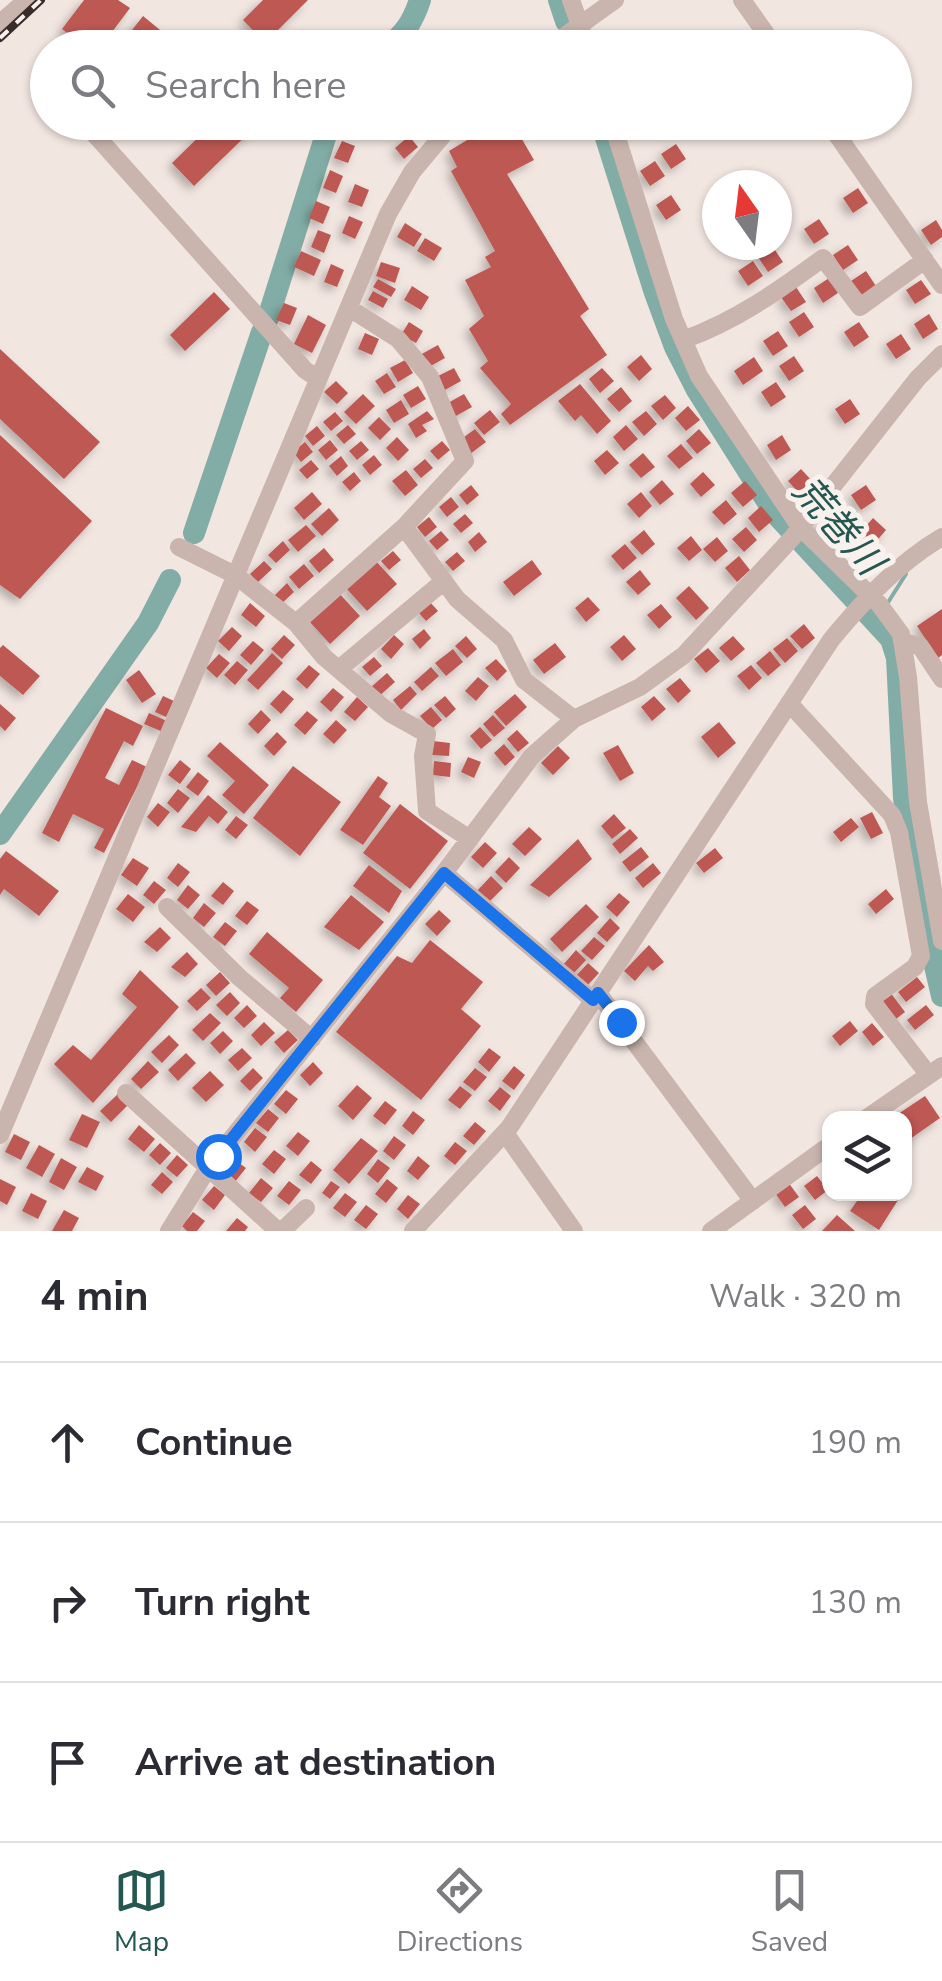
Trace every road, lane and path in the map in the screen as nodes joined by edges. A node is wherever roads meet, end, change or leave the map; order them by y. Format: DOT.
graph roads {
  1 [pos="571,0"];
  2 [pos="614,0"];
  3 [pos="742,0"];
  4 [pos="23,2"];
  5 [pos="0,23"];
  6 [pos="580,24"];
  7 [pos="572,30"];
  8 [pos="582,30"];
  9 [pos="763,30"];
  10 [pos="100,140"];
  11 [pos="439,140"];
  12 [pos="618,140"];
  13 [pos="841,140"];
  14 [pos="925,260"];
  15 [pos="942,285"];
  16 [pos="349,308"];
  17 [pos="683,340"];
  18 [pos="942,354"];
  19 [pos="317,378"];
  20 [pos="404,526"];
  21 [pos="796,532"];
  22 [pos="942,537"];
  23 [pos="179,548"];
  24 [pos="236,574"];
  25 [pos="444,582"];
  26 [pos="868,596"];
  27 [pos="296,623"];
  28 [pos="903,642"];
  29 [pos="339,670"];
  30 [pos="942,679"];
  31 [pos="789,703"];
  32 [pos="574,718"];
  33 [pos="470,839"];
  34 [pos="444,873"];
  35 [pos="166,906"];
  36 [pos="942,941"];
  37 [pos="595,996"];
  38 [pos="312,1039"];
  39 [pos="935,1070"];
  40 [pos="126,1093"];
  41 [pos="876,1111"];
  42 [pos="505,1133"];
  43 [pos="0,1135"];
  44 [pos="822,1151"];
  45 [pos="208,1168"];
  46 [pos="753,1200"];
  47 [pos="306,1208"];
  48 [pos="171,1230"];
  49 [pos="280,1231"];
  50 [pos="412,1231"];
  51 [pos="574,1231"];
  52 [pos="711,1231"];
  1 -- 6 [label="street"];
  2 -- 6 [label="street"];
  3 -- 9 [label="street"];
  4 -- 5 [label="street"];
  6 -- 7 [label="street"];
  6 -- 8 [label="street"];
  10 -- 19 [label="street"];
  11 -- 16 [label="street"];
  12 -- 17 [label="street"];
  13 -- 14 [label="street"];
  14 -- 15 [label="street"];
  14 -- 17 [label="street"];
  16 -- 19 [label="street"];
  16 -- 20 [label="street"];
  17 -- 21 [label="street"];
  18 -- 21 [label="street"];
  19 -- 24 [label="street"];
  20 -- 25 [label="street"];
  20 -- 27 [label="street"];
  21 -- 26 [label="street"];
  21 -- 32 [label="street"];
  22 -- 26 [label="street"];
  23 -- 24 [label="street"];
  24 -- 27 [label="street"];
  24 -- 43 [label="street"];
  25 -- 29 [label="street"];
  25 -- 32 [label="street"];
  26 -- 28 [label="street"];
  26 -- 31 [label="street"];
  27 -- 29 [label="street"];
  28 -- 30 [label="street"];
  28 -- 36 [label="street"];
  29 -- 33 [label="street"];
  31 -- 37 [label="street"];
  31 -- 39 [label="street"];
  32 -- 33 [label="street"];
  33 -- 34 [label="street"];
  34 -- 37 [label="street"];
  34 -- 38 [label="street"];
  35 -- 38 [label="street"];
  37 -- 42 [label="street"];
  37 -- 46 [label="street"];
  38 -- 45 [label="street"];
  39 -- 41 [label="street"];
  40 -- 45 [label="street"];
  42 -- 50 [label="street"];
  42 -- 51 [label="street"];
  44 -- 46 [label="street"];
  45 -- 48 [label="street"];
  45 -- 49 [label="street"];
  46 -- 52 [label="street"];
  47 -- 49 [label="street"];
}
